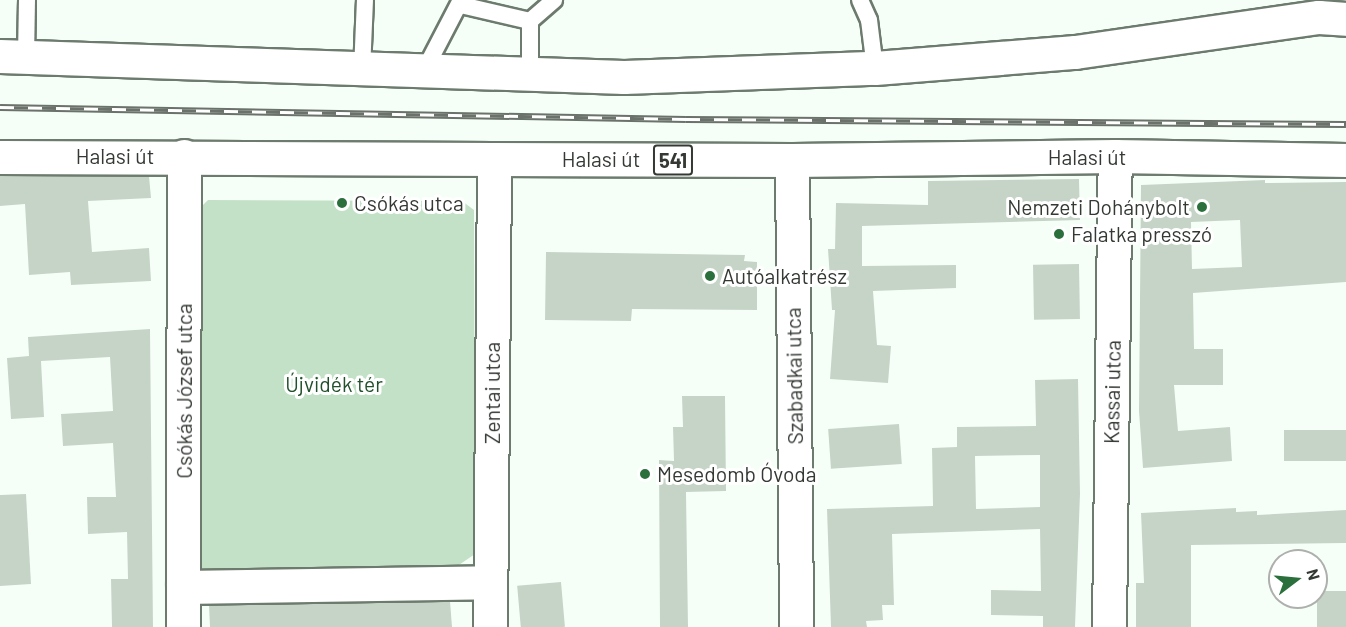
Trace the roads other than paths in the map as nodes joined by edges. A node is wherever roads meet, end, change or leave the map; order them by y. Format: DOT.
graph roads {
  1 [pos="27,0"];
  2 [pos="365,0"];
  3 [pos="554,0"];
  4 [pos="860,0"];
  5 [pos="461,2"];
  6 [pos="1346,19"];
  7 [pos="530,21"];
  8 [pos="13,56"];
  9 [pos="875,68"];
  10 [pos="362,71"];
  11 [pos="423,73"];
  12 [pos="530,75"];
  13 [pos="184,156"];
  14 [pos="1115,156"];
  15 [pos="0,157"];
  16 [pos="494,159"];
  17 [pos="792,160"];
  18 [pos="1346,160"];
  19 [pos="490,582"];
  20 [pos="183,588"];
  21 [pos="183,627"];
  22 [pos="490,627"];
  23 [pos="796,627"];
  24 [pos="1109,627"];
  1 -- 8 [label="lane"];
  2 -- 10 [label="lane"];
  3 -- 7 [label="lane"];
  4 -- 9 [label="lane"];
  5 -- 7 [label="lane"];
  5 -- 11 [label="lane"];
  6 -- 9 [label="street"];
  7 -- 12 [label="lane"];
  8 -- 10 [label="street"];
  9 -- 12 [label="street"];
  10 -- 11 [label="street"];
  11 -- 12 [label="street"];
  13 -- 15 [label="street, Halasi út / 541"];
  13 -- 16 [label="street, Halasi út / 541"];
  13 -- 20 [label="street, Csókás József utca"];
  14 -- 17 [label="street, Halasi út / 541"];
  14 -- 18 [label="street, Halasi út / 541"];
  14 -- 24 [label="street, Kassai utca"];
  16 -- 17 [label="street, Halasi út / 541"];
  16 -- 19 [label="street, Zentai utca"];
  17 -- 23 [label="street, Szabadkai utca"];
  19 -- 20 [label="street"];
  19 -- 22 [label="street, Zentai utca"];
  20 -- 21 [label="street, Csókás József utca"];
}
